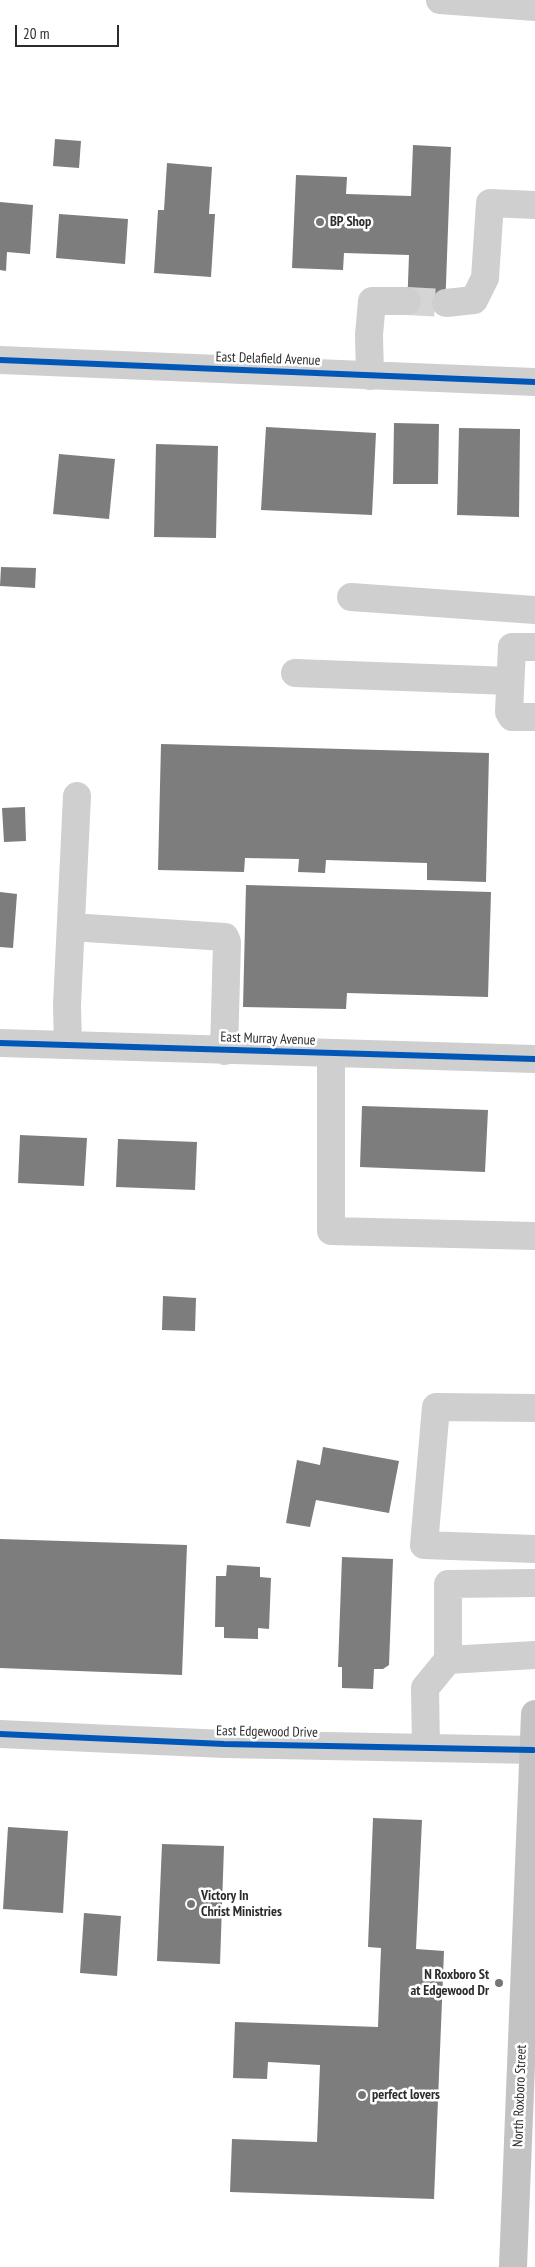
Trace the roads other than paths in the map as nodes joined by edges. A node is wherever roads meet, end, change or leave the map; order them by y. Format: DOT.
graph roads {
  1 [pos="440,0"];
  2 [pos="535,7"];
  3 [pos="535,205"];
  4 [pos="407,301"];
  5 [pos="446,303"];
  6 [pos="0,360"];
  7 [pos="370,376"];
  8 [pos="535,382"];
  9 [pos="351,597"];
  10 [pos="535,610"];
  11 [pos="535,647"];
  12 [pos="295,673"];
  13 [pos="510,681"];
  14 [pos="535,717"];
  15 [pos="77,796"];
  16 [pos="71,927"];
  17 [pos="0,1042"];
  18 [pos="68,1045"];
  19 [pos="224,1051"];
  20 [pos="331,1054"];
  21 [pos="535,1059"];
  22 [pos="535,1236"];
  23 [pos="535,1408"];
  24 [pos="535,1549"];
  25 [pos="535,1583"];
  26 [pos="535,1655"];
  27 [pos="448,1660"];
  28 [pos="535,1714"];
  29 [pos="0,1734"];
  30 [pos="426,1748"];
  31 [pos="534,1750"];
  32 [pos="530,1950"];
  33 [pos="527,2125"];
  34 [pos="513,2267"];
  1 -- 2 [label="street"];
  3 -- 5 [label="street"];
  4 -- 7 [label="street"];
  6 -- 7 [label="street, East Delafield Avenue"];
  7 -- 8 [label="street, East Delafield Avenue"];
  9 -- 10 [label="street"];
  11 -- 13 [label="street"];
  12 -- 13 [label="street"];
  13 -- 14 [label="street"];
  15 -- 16 [label="street"];
  16 -- 18 [label="street"];
  16 -- 19 [label="street"];
  17 -- 18 [label="street, East Murray Avenue"];
  18 -- 19 [label="street, East Murray Avenue"];
  19 -- 20 [label="street, East Murray Avenue"];
  20 -- 21 [label="street, East Murray Avenue"];
  20 -- 22 [label="street"];
  23 -- 24 [label="street"];
  25 -- 27 [label="street"];
  26 -- 27 [label="street"];
  27 -- 30 [label="street"];
  28 -- 31 [label="main road, North Roxboro Street"];
  29 -- 30 [label="street, East Edgewood Drive"];
  30 -- 31 [label="street, East Edgewood Drive"];
  31 -- 32 [label="main road, North Roxboro Street"];
  32 -- 33 [label="main road, North Roxboro Street"];
  33 -- 34 [label="main road, North Roxboro Street"];
}
